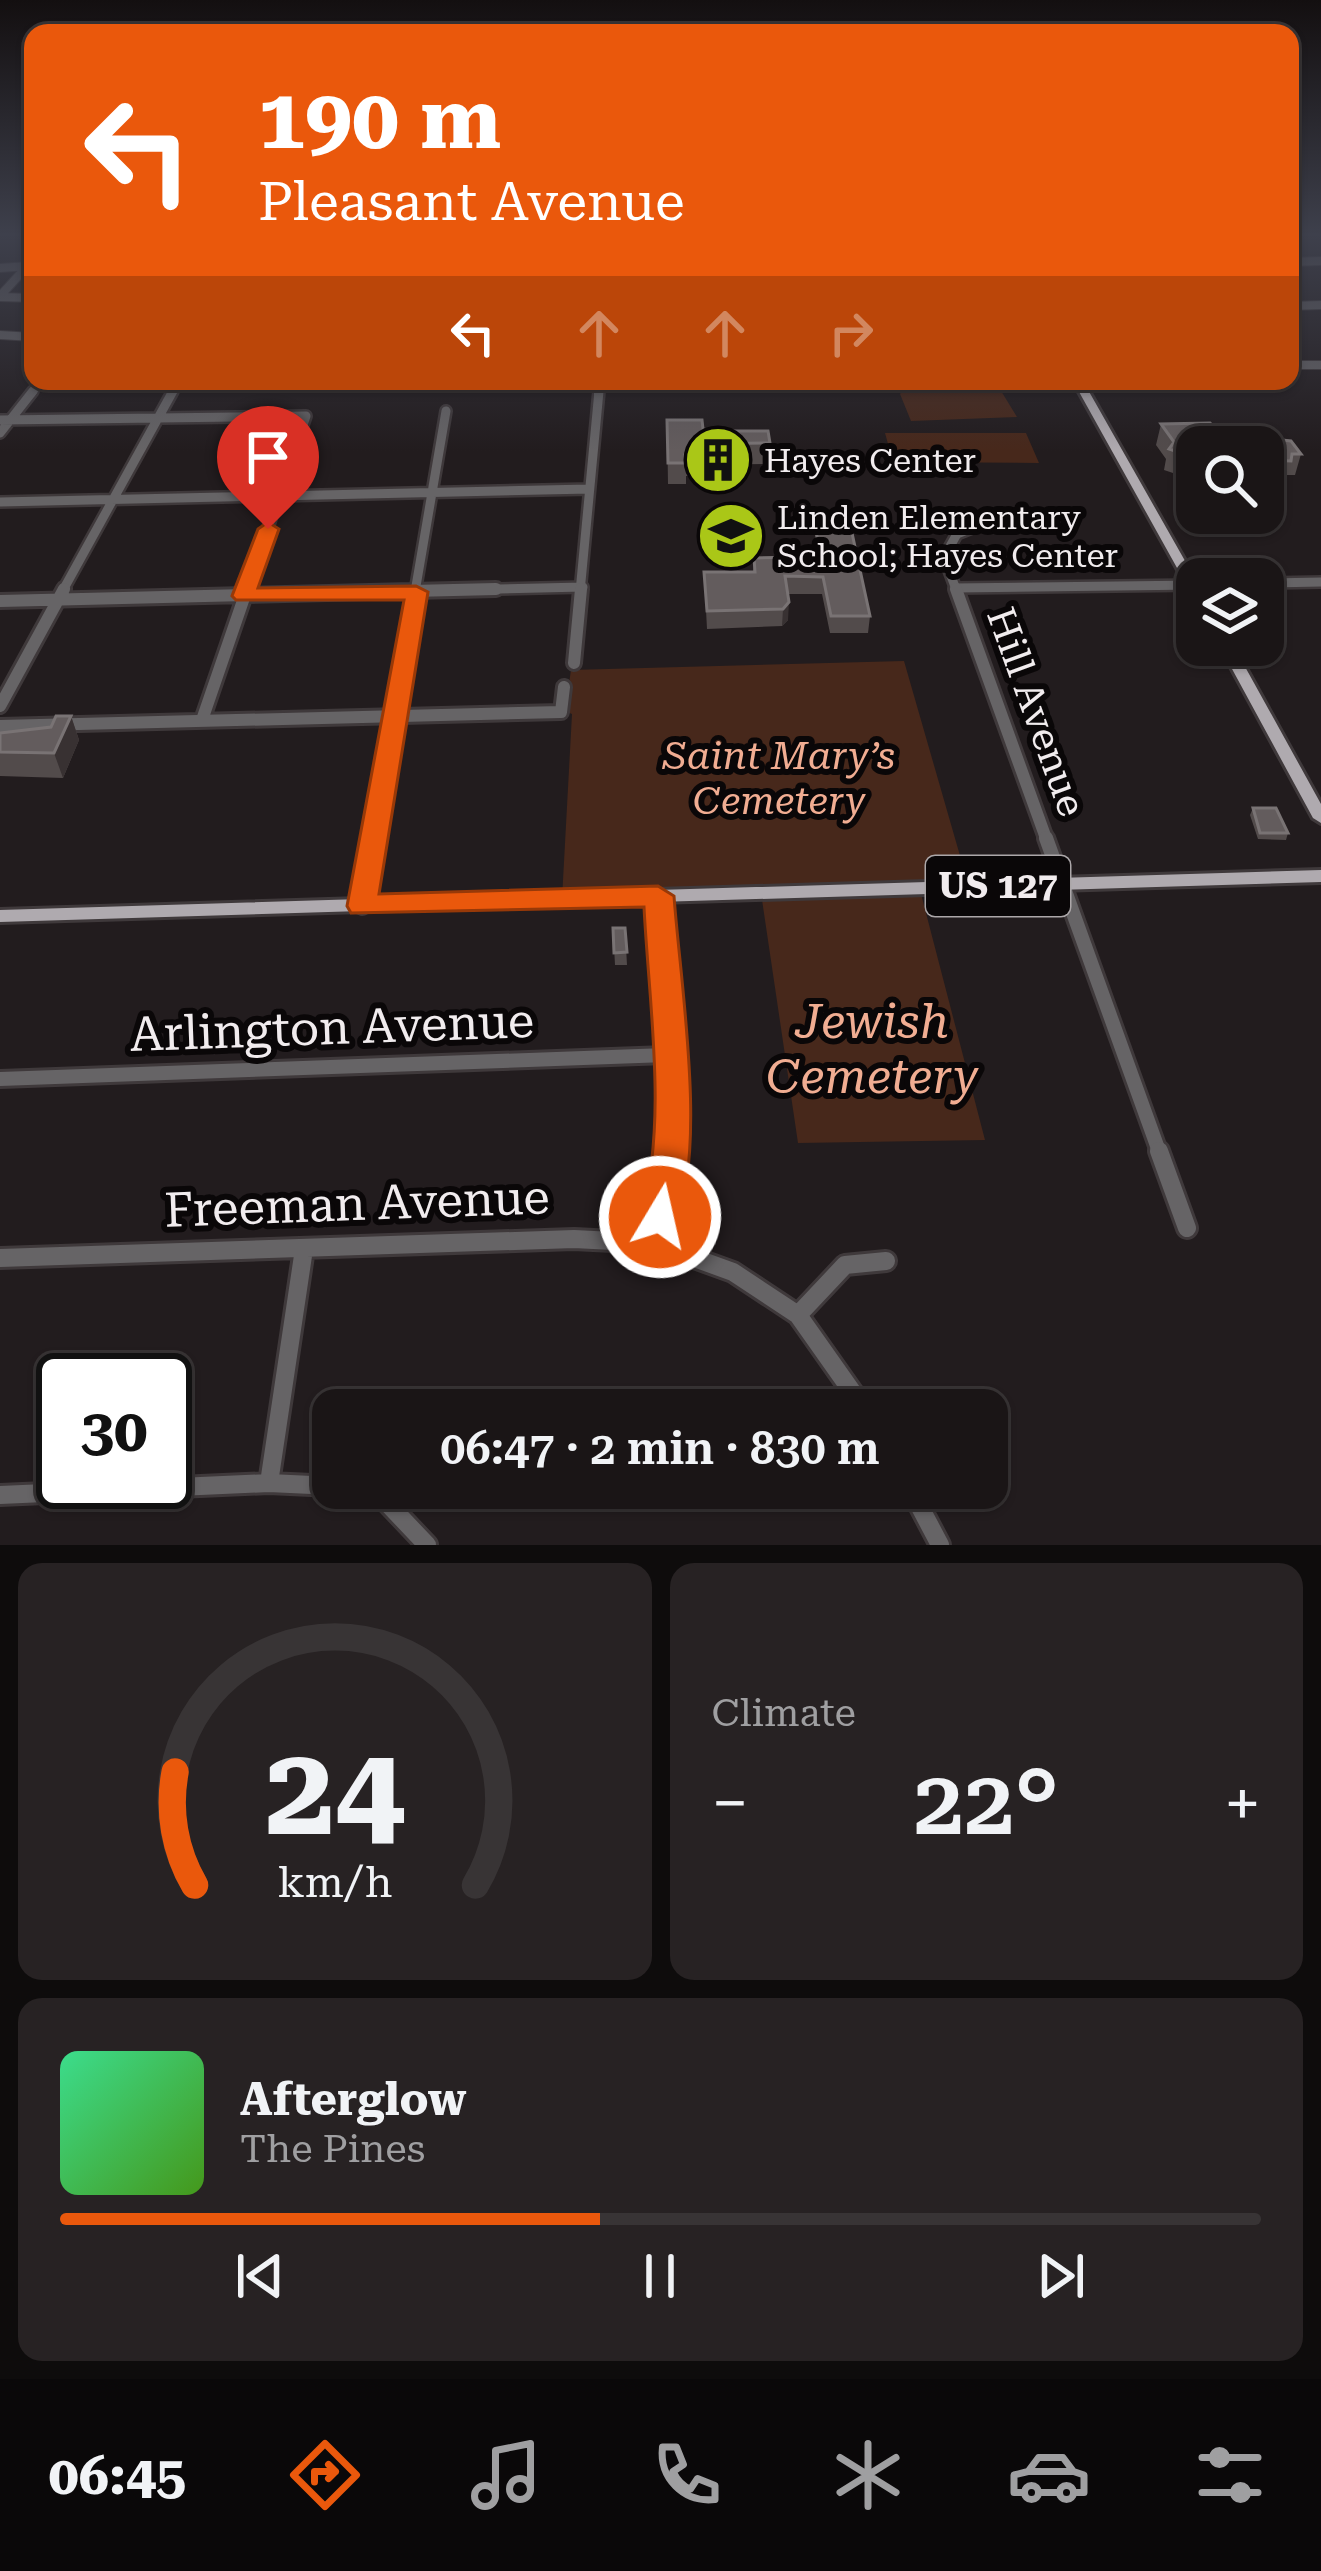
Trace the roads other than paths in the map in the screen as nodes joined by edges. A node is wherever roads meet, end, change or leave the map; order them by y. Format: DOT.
graph roads {
  1 [pos="32,390"];
  2 [pos="173,390"];
  3 [pos="599,390"];
  4 [pos="1083,390"];
  5 [pos="446,412"];
  6 [pos="157,418"];
  7 [pos="4,420"];
  8 [pos="0,433"];
  9 [pos="589,489"];
  10 [pos="430,493"];
  11 [pos="281,495"];
  12 [pos="112,500"];
  13 [pos="0,502"];
  14 [pos="997,518"];
  15 [pos="1179,558"];
  16 [pos="1321,582"];
  17 [pos="1284,583"];
  18 [pos="583,587"];
  19 [pos="955,588"];
  20 [pos="1176,588"];
  21 [pos="416,592"];
  22 [pos="244,596"];
  23 [pos="58,600"];
  24 [pos="0,601"];
  25 [pos="574,663"];
  26 [pos="1238,666"];
  27 [pos="564,686"];
  28 [pos="0,706"];
  29 [pos="394,717"];
  30 [pos="202,721"];
  31 [pos="0,726"];
  32 [pos="1321,818"];
  33 [pos="1321,876"];
  34 [pos="1063,883"];
  35 [pos="658,896"];
  36 [pos="362,906"];
  37 [pos="0,916"];
  38 [pos="666,1055"];
  39 [pos="0,1079"];
  40 [pos="1187,1228"];
  41 [pos="653,1243"];
  42 [pos="304,1249"];
  43 [pos="0,1258"];
  44 [pos="886,1262"];
  45 [pos="798,1315"];
  46 [pos="850,1389"];
  47 [pos="269,1483"];
  48 [pos="312,1485"];
  49 [pos="0,1495"];
  50 [pos="393,1509"];
  51 [pos="921,1509"];
  52 [pos="427,1545"];
  53 [pos="940,1545"];
  1 -- 7 [label="street"];
  2 -- 6 [label="street"];
  3 -- 9 [label="street"];
  4 -- 15 [label="main road"];
  5 -- 10 [label="street"];
  6 -- 7 [label="street"];
  6 -- 11 [label="street"];
  6 -- 12 [label="street"];
  7 -- 8 [label="street"];
  9 -- 10 [label="street"];
  9 -- 18 [label="street"];
  10 -- 11 [label="street"];
  10 -- 21 [label="street"];
  11 -- 12 [label="street"];
  11 -- 22 [label="street"];
  12 -- 13 [label="street"];
  12 -- 23 [label="street"];
  14 -- 19 [label="street, Hill Avenue"];
  16 -- 17 [label="street"];
  18 -- 21 [label="street"];
  18 -- 25 [label="street"];
  19 -- 20 [label="street"];
  19 -- 34 [label="street, Hill Avenue"];
  21 -- 22 [label="street"];
  21 -- 29 [label="street"];
  22 -- 23 [label="street"];
  22 -- 30 [label="street"];
  23 -- 24 [label="street"];
  23 -- 28 [label="street"];
  26 -- 32 [label="main road"];
  27 -- 29 [label="street"];
  29 -- 30 [label="street"];
  29 -- 36 [label="street"];
  30 -- 31 [label="street"];
  33 -- 34 [label="main road, US 127"];
  34 -- 35 [label="main road, US 127"];
  34 -- 40 [label="street, Hill Avenue"];
  35 -- 36 [label="main road, US 127"];
  35 -- 38 [label="street"];
  36 -- 37 [label="main road, US 127"];
  38 -- 39 [label="street, Arlington Avenue"];
  38 -- 41 [label="street"];
  41 -- 42 [label="street, Freeman Avenue"];
  41 -- 45 [label="street, Freeman Avenue"];
  42 -- 43 [label="street, Freeman Avenue"];
  42 -- 47 [label="street"];
  44 -- 45 [label="street"];
  45 -- 46 [label="street, Freeman Avenue"];
  47 -- 48 [label="street"];
  47 -- 49 [label="street"];
  50 -- 52 [label="street"];
  51 -- 53 [label="street"];
}
